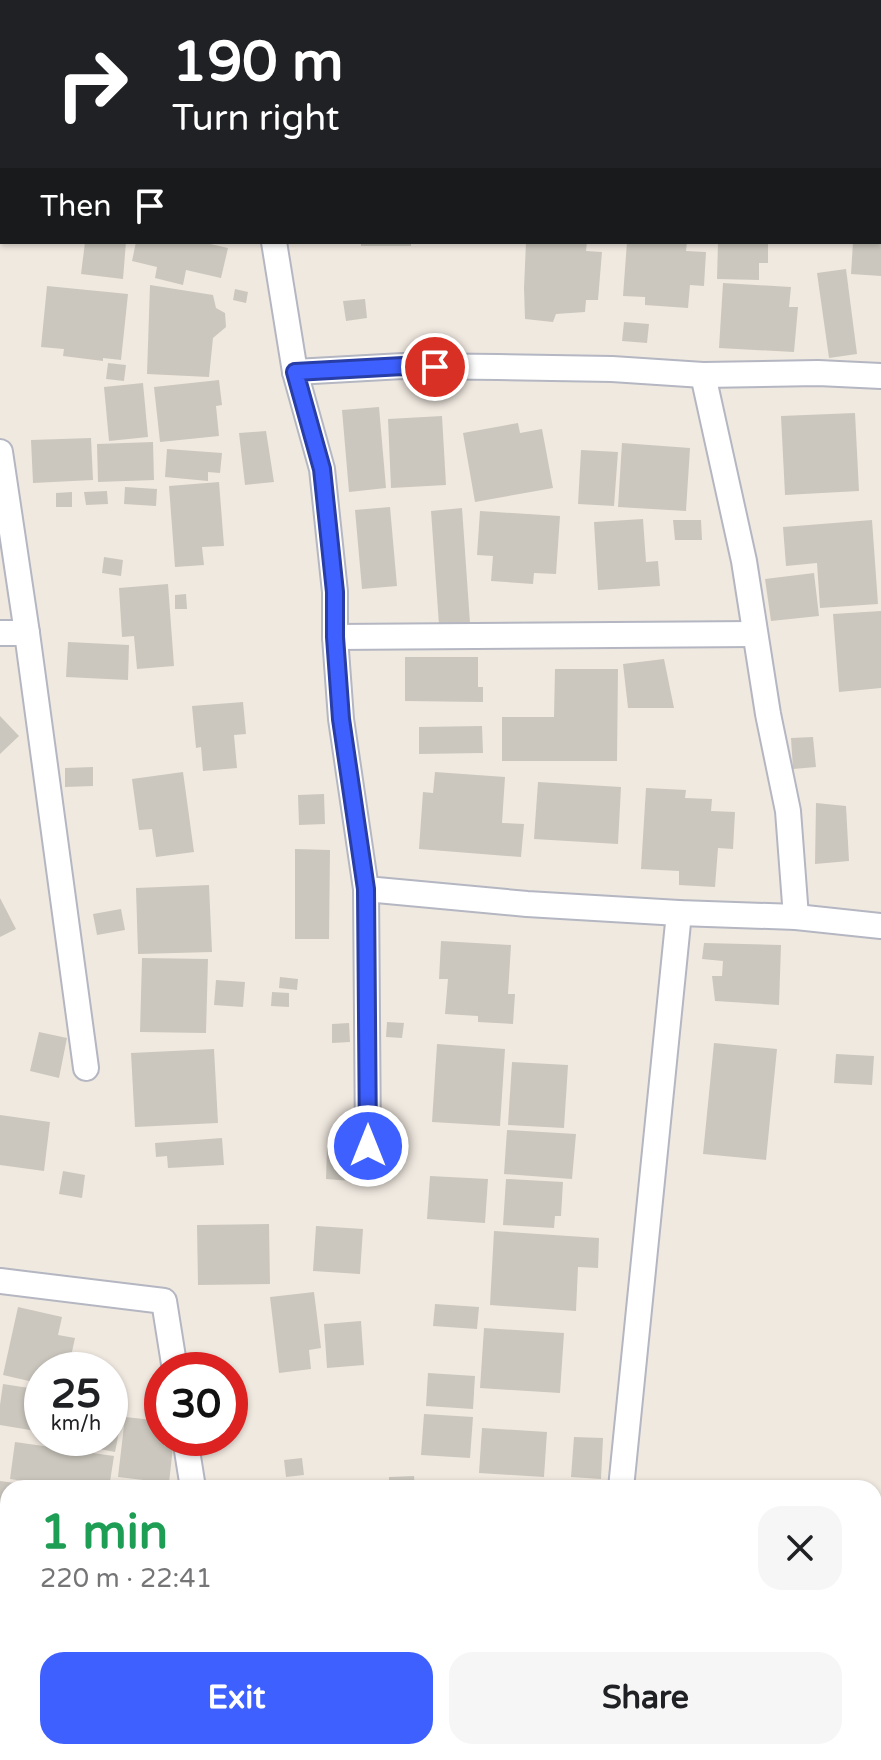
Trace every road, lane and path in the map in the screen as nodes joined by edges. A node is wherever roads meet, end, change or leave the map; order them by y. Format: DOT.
graph roads {
  1 [pos="274,244"];
  2 [pos="295,372"];
  3 [pos="703,375"];
  4 [pos="881,376"];
  5 [pos="0,452"];
  6 [pos="0,633"];
  7 [pos="27,633"];
  8 [pos="755,634"];
  9 [pos="335,637"];
  10 [pos="366,889"];
  11 [pos="679,913"];
  12 [pos="796,917"];
  13 [pos="881,926"];
  14 [pos="86,1068"];
  15 [pos="368,1146"];
  16 [pos="0,1281"];
  17 [pos="172,1352"];
  18 [pos="188,1456"];
  19 [pos="192,1480"];
  20 [pos="622,1480"];
  1 -- 2 [label="street"];
  2 -- 3 [label="street"];
  2 -- 9 [label="street"];
  3 -- 4 [label="street"];
  3 -- 8 [label="street"];
  5 -- 7 [label="street"];
  6 -- 7 [label="street"];
  7 -- 14 [label="street"];
  8 -- 9 [label="street"];
  8 -- 12 [label="street"];
  9 -- 10 [label="street"];
  10 -- 11 [label="street"];
  10 -- 15 [label="street"];
  11 -- 12 [label="street"];
  11 -- 20 [label="street"];
  12 -- 13 [label="street"];
  16 -- 17 [label="street"];
  18 -- 19 [label="street"];
}
